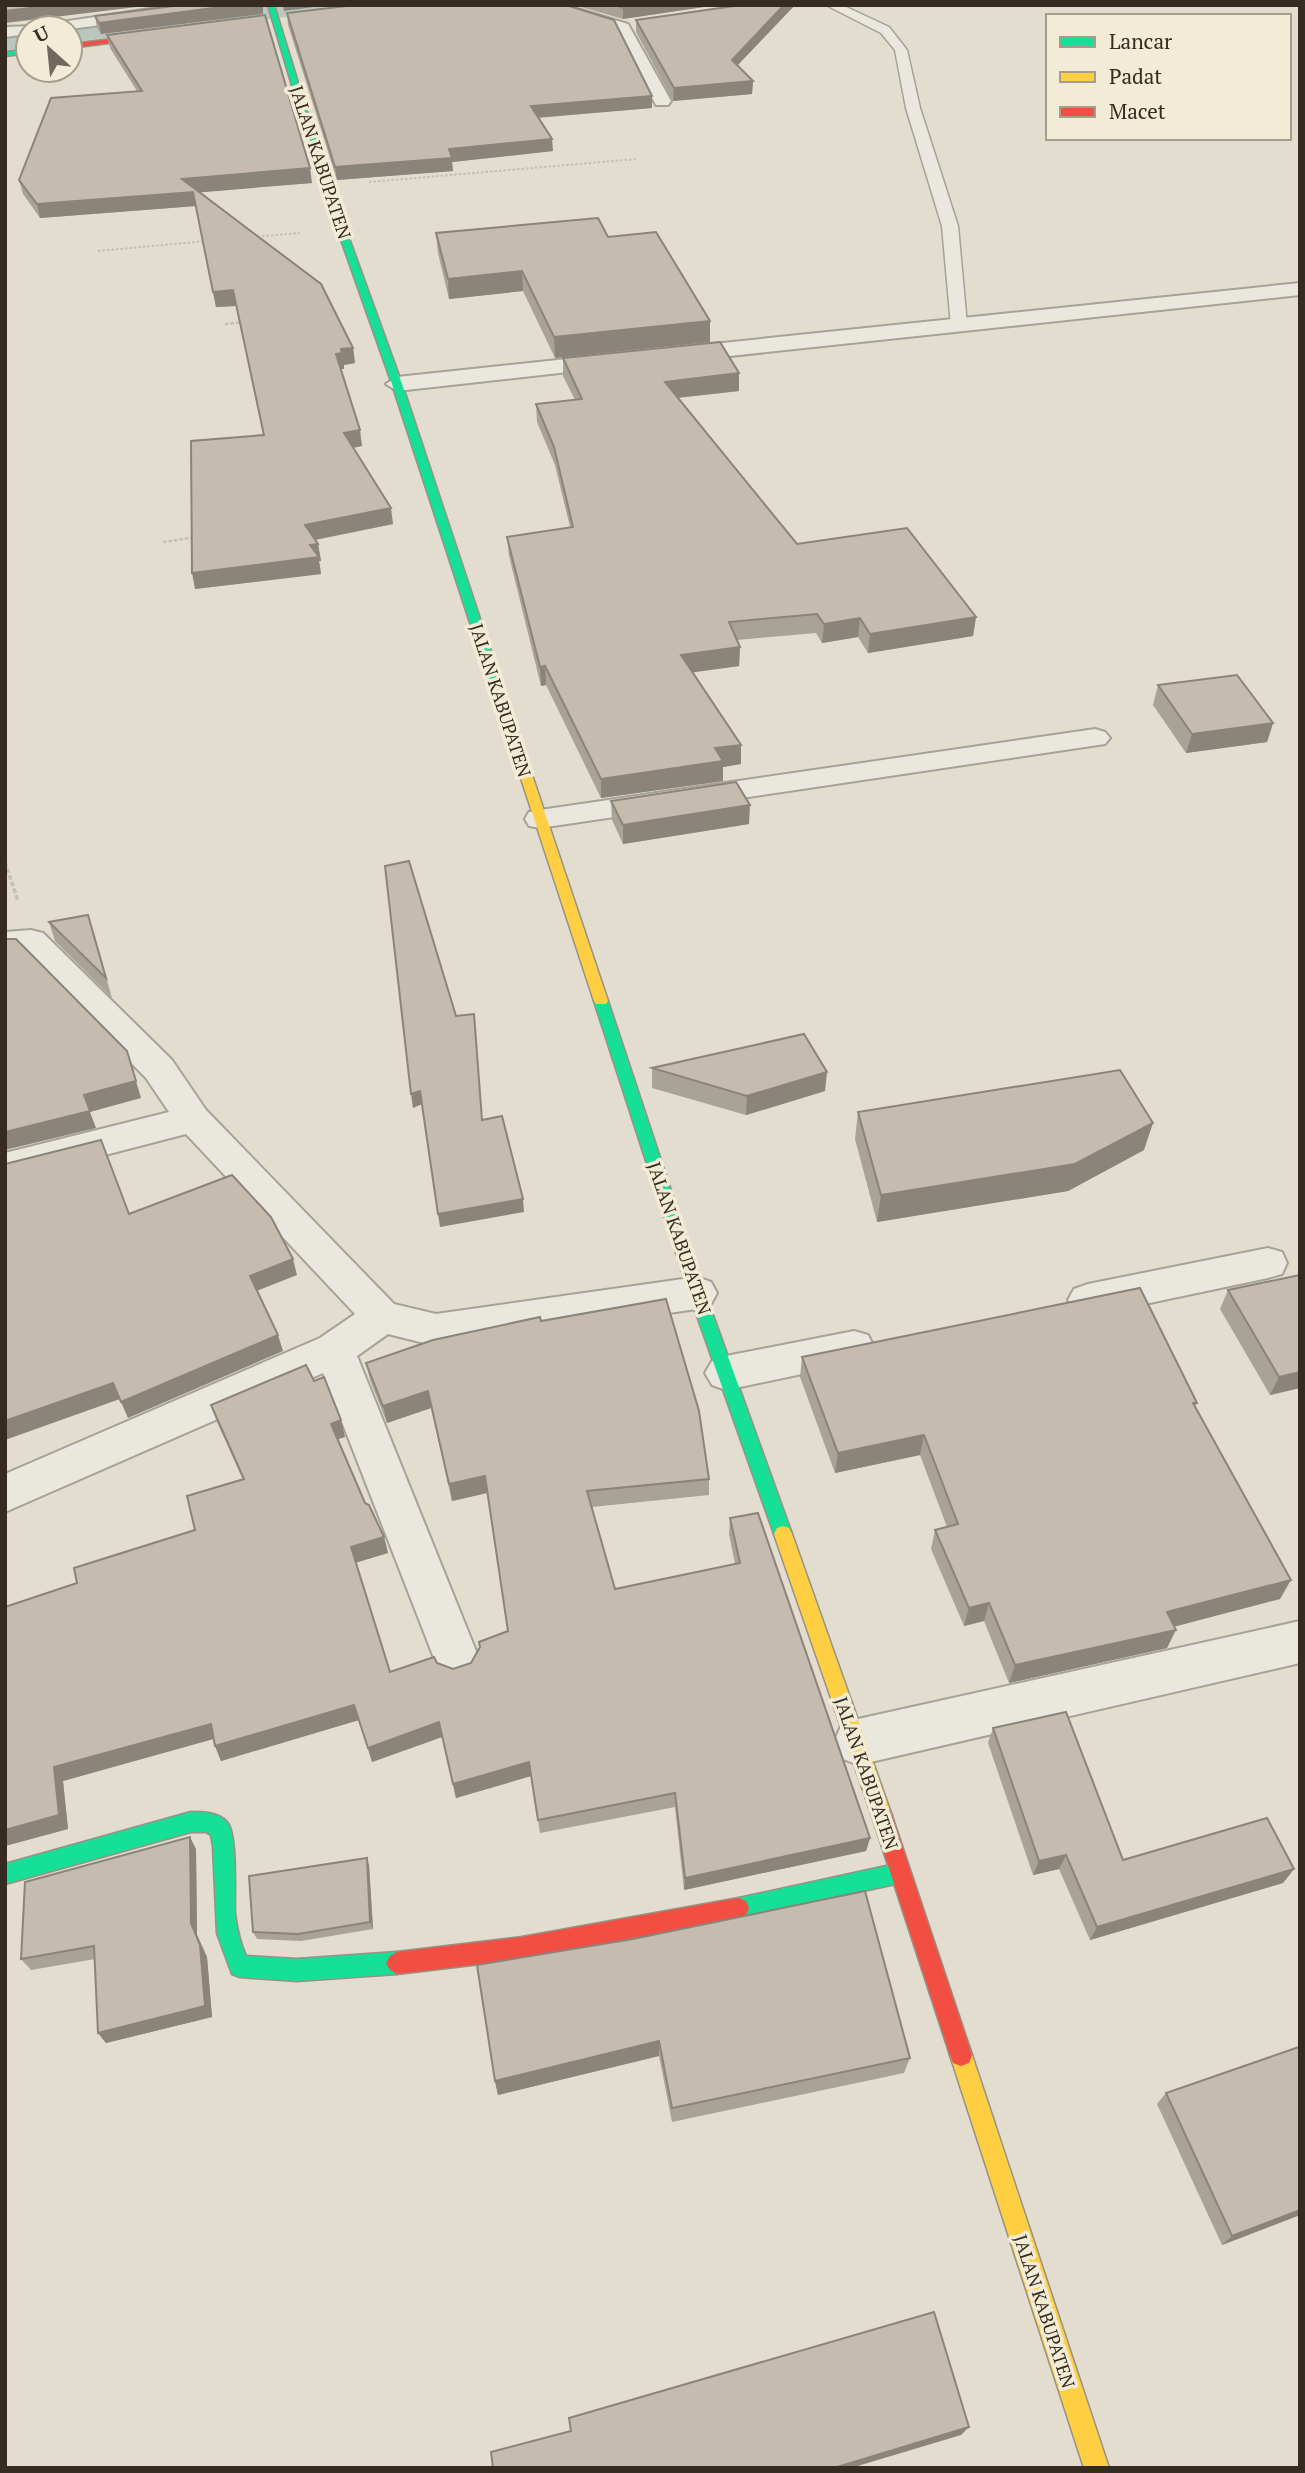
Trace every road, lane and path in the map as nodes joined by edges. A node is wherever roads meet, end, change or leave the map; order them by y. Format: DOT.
graph roads {
  1 [pos="216,5"];
  2 [pos="546,5"];
  3 [pos="832,5"];
  4 [pos="274,16"];
  5 [pos="84,22"];
  6 [pos="180,32"];
  7 [pos="84,44"];
  8 [pos="662,101"];
  9 [pos="637,159"];
  10 [pos="327,186"];
  11 [pos="343,229"];
  12 [pos="248,237"];
  13 [pos="207,241"];
  14 [pos="98,251"];
  15 [pos="1300,289"];
  16 [pos="252,321"];
  17 [pos="225,324"];
  18 [pos="959,325"];
  19 [pos="657,357"];
  20 [pos="630,359"];
  21 [pos="397,384"];
  22 [pos="204,536"];
  23 [pos="163,542"];
  24 [pos="1096,738"];
  25 [pos="540,819"];
  26 [pos="5,943"];
  27 [pos="193,1119"];
  28 [pos="5,1167"];
  29 [pos="1268,1263"];
  30 [pos="697,1293"];
  31 [pos="1051,1307"];
  32 [pos="382,1317"];
  33 [pos="888,1340"];
  34 [pos="334,1350"];
  35 [pos="726,1373"];
  36 [pos="5,1494"];
  37 [pos="1300,1642"];
  38 [pos="457,1661"];
  39 [pos="858,1742"];
  40 [pos="900,1873"];
  41 [pos="5,1874"];
  42 [pos="1097,2468"];
  1 -- 5 [label="street"];
  2 -- 8 [label="street"];
  3 -- 18 [label="lane"];
  4 -- 10 [label="main road, JALAN KABUPATEN"];
  6 -- 7 [label="main road"];
  9 -- 10 [label="path"];
  10 -- 11 [label="main road, JALAN KABUPATEN"];
  11 -- 12 [label="path"];
  11 -- 21 [label="main road, JALAN KABUPATEN"];
  13 -- 14 [label="path"];
  15 -- 18 [label="street"];
  16 -- 17 [label="path"];
  18 -- 19 [label="street"];
  20 -- 21 [label="street"];
  21 -- 25 [label="main road, JALAN KABUPATEN"];
  22 -- 23 [label="path"];
  24 -- 25 [label="street"];
  25 -- 30 [label="main road, JALAN KABUPATEN"];
  26 -- 27 [label="street"];
  27 -- 28 [label="street"];
  27 -- 32 [label="street"];
  29 -- 31 [label="street"];
  30 -- 32 [label="street"];
  30 -- 35 [label="main road, JALAN KABUPATEN"];
  32 -- 34 [label="street"];
  33 -- 35 [label="street"];
  34 -- 36 [label="street"];
  34 -- 38 [label="street"];
  35 -- 39 [label="main road, JALAN KABUPATEN"];
  37 -- 39 [label="street"];
  39 -- 40 [label="main road, JALAN KABUPATEN"];
  40 -- 41 [label="main road"];
  40 -- 42 [label="main road, JALAN KABUPATEN"];
}
